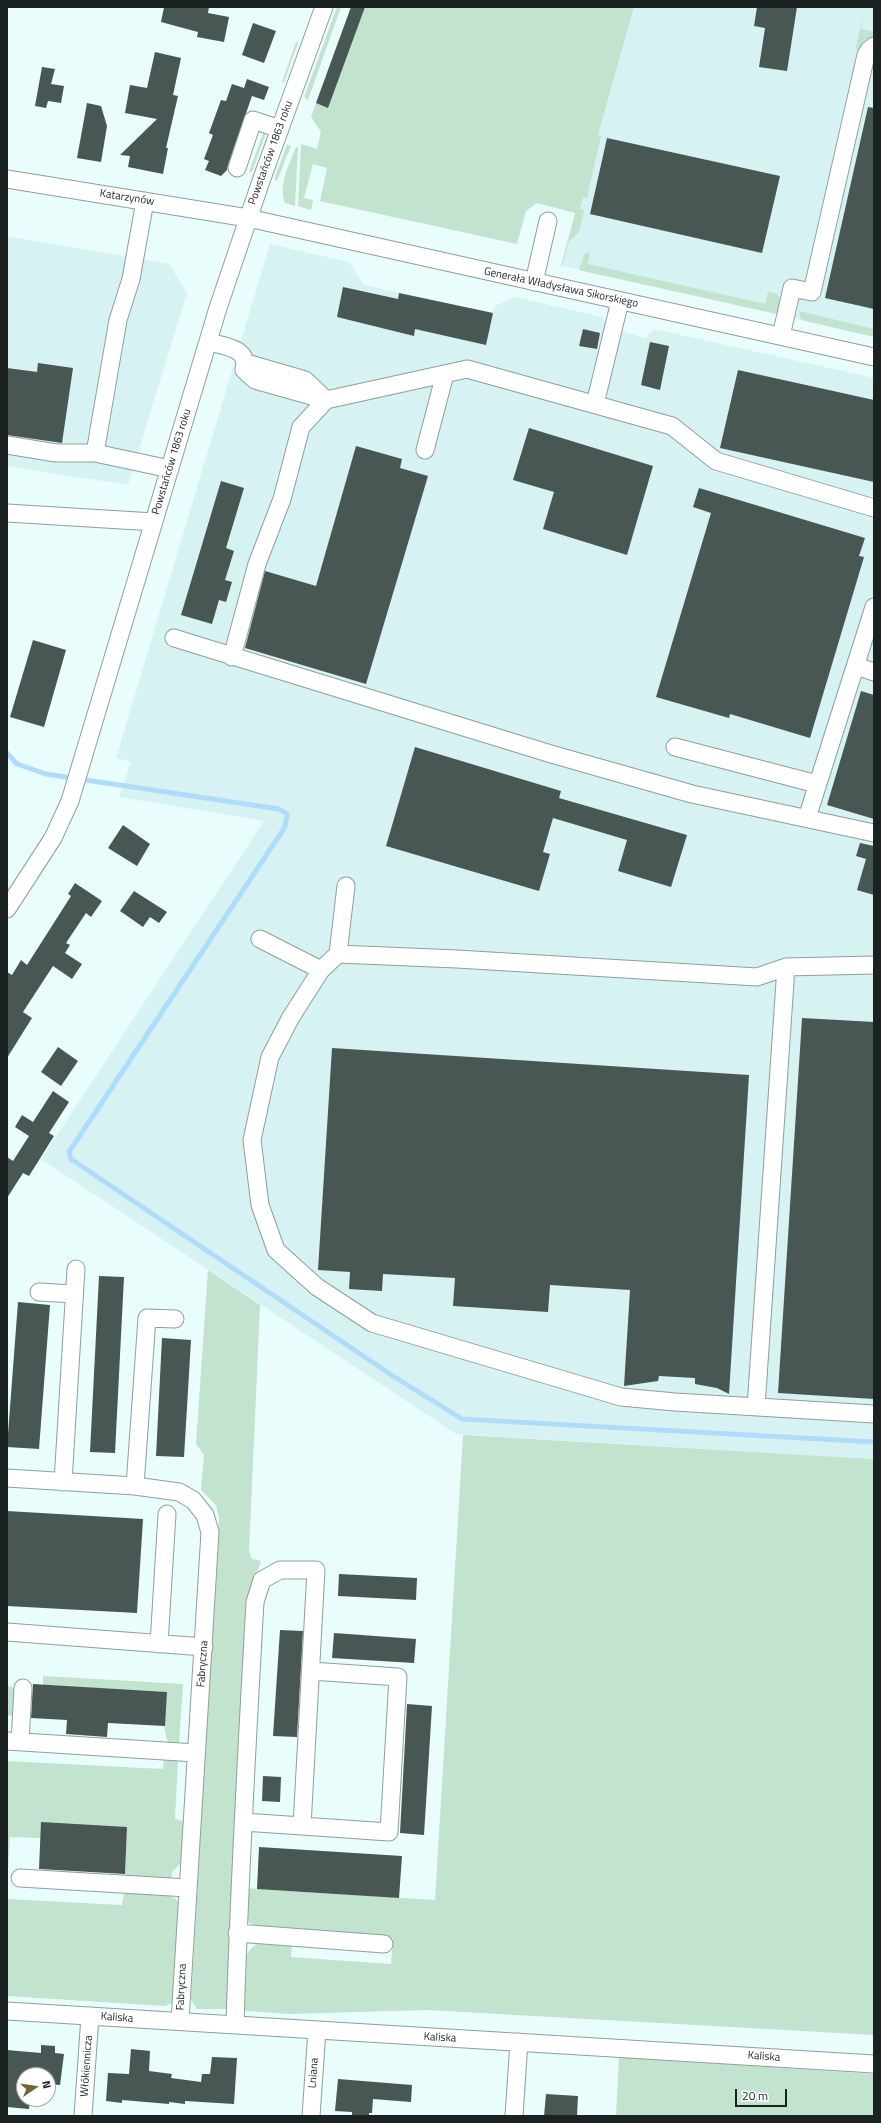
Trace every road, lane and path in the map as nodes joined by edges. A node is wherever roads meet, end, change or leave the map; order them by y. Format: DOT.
graph roads {
  1 [pos="324,7"];
  2 [pos="874,46"];
  3 [pos="280,129"];
  4 [pos="237,168"];
  5 [pos="7,179"];
  6 [pos="146,201"];
  7 [pos="248,218"];
  8 [pos="548,220"];
  9 [pos="534,282"];
  10 [pos="620,301"];
  11 [pos="781,336"];
  12 [pos="208,342"];
  13 [pos="874,357"];
  14 [pos="446,374"];
  15 [pos="326,400"];
  16 [pos="594,404"];
  17 [pos="7,445"];
  18 [pos="425,450"];
  19 [pos="95,453"];
  20 [pos="170,469"];
  21 [pos="874,508"];
  22 [pos="7,513"];
  23 [pos="154,522"];
  24 [pos="874,607"];
  25 [pos="174,638"];
  26 [pos="232,657"];
  27 [pos="856,666"];
  28 [pos="874,672"];
  29 [pos="675,747"];
  30 [pos="817,784"];
  31 [pos="807,818"];
  32 [pos="874,833"];
  33 [pos="346,886"];
  34 [pos="7,909"];
  35 [pos="260,939"];
  36 [pos="338,954"];
  37 [pos="874,965"];
  38 [pos="786,967"];
  39 [pos="322,970"];
  40 [pos="76,1269"];
  41 [pos="39,1292"];
  42 [pos="74,1294"];
  43 [pos="175,1319"];
  44 [pos="756,1407"];
  45 [pos="874,1414"];
  46 [pos="7,1478"];
  47 [pos="63,1482"];
  48 [pos="135,1486"];
  49 [pos="167,1514"];
  50 [pos="7,1632"];
  51 [pos="159,1644"];
  52 [pos="204,1647"];
  53 [pos="311,1671"];
  54 [pos="23,1688"];
  55 [pos="13,1742"];
  56 [pos="196,1753"];
  57 [pos="243,1822"];
  58 [pos="302,1826"];
  59 [pos="20,1878"];
  60 [pos="188,1888"];
  61 [pos="237,1932"];
  62 [pos="384,1944"];
  63 [pos="7,2011"];
  64 [pos="90,2016"];
  65 [pos="180,2021"];
  66 [pos="235,2025"];
  67 [pos="317,2030"];
  68 [pos="519,2042"];
  69 [pos="874,2064"];
  70 [pos="83,2116"];
  71 [pos="311,2116"];
  72 [pos="514,2116"];
  1 -- 3 [label="street, Powstańców 1863 roku"];
  2 -- 11 [label="street"];
  3 -- 4 [label="street"];
  3 -- 7 [label="street, Powstańców 1863 roku"];
  5 -- 6 [label="street, Katarzynów"];
  6 -- 7 [label="street, Katarzynów"];
  6 -- 19 [label="street"];
  7 -- 9 [label="street, Generała Władysława Sikorskiego"];
  7 -- 12 [label="street, Powstańców 1863 roku"];
  8 -- 9 [label="street"];
  9 -- 10 [label="street, Generała Władysława Sikorskiego"];
  10 -- 11 [label="street, Generała Władysława Sikorskiego"];
  10 -- 16 [label="street"];
  11 -- 13 [label="street, Generała Władysława Sikorskiego"];
  12 -- 15 [label="street"];
  12 -- 20 [label="street, Powstańców 1863 roku"];
  14 -- 15 [label="street"];
  14 -- 16 [label="street"];
  14 -- 18 [label="street"];
  15 -- 26 [label="street"];
  16 -- 21 [label="street"];
  17 -- 19 [label="street"];
  19 -- 20 [label="street"];
  20 -- 23 [label="street, Powstańców 1863 roku"];
  22 -- 23 [label="street"];
  23 -- 34 [label="street, Powstańców 1863 roku"];
  24 -- 27 [label="street"];
  25 -- 26 [label="street"];
  26 -- 31 [label="street"];
  27 -- 28 [label="street"];
  27 -- 30 [label="street"];
  29 -- 30 [label="street"];
  30 -- 31 [label="street"];
  31 -- 32 [label="street"];
  33 -- 36 [label="street"];
  35 -- 39 [label="street"];
  36 -- 38 [label="street"];
  36 -- 39 [label="street"];
  37 -- 38 [label="street"];
  38 -- 44 [label="street"];
  39 -- 44 [label="street"];
  40 -- 42 [label="street"];
  41 -- 42 [label="street"];
  42 -- 47 [label="street"];
  43 -- 48 [label="street"];
  44 -- 45 [label="street"];
  46 -- 47 [label="street, Fabryczna"];
  47 -- 48 [label="street, Fabryczna"];
  48 -- 52 [label="street, Fabryczna"];
  49 -- 51 [label="street"];
  50 -- 51 [label="street"];
  51 -- 52 [label="street"];
  52 -- 56 [label="street, Fabryczna"];
  53 -- 57 [label="street"];
  53 -- 58 [label="street"];
  53 -- 58 [label="street"];
  54 -- 55 [label="street"];
  55 -- 56 [label="street"];
  56 -- 60 [label="street, Fabryczna"];
  57 -- 58 [label="street"];
  57 -- 61 [label="street"];
  59 -- 60 [label="street"];
  60 -- 65 [label="street, Fabryczna"];
  61 -- 62 [label="street"];
  61 -- 66 [label="street"];
  63 -- 64 [label="street, Kaliska"];
  64 -- 65 [label="street, Kaliska"];
  64 -- 70 [label="street, Włókiennicza"];
  65 -- 66 [label="street, Kaliska"];
  66 -- 67 [label="street, Kaliska"];
  67 -- 68 [label="street, Kaliska"];
  67 -- 71 [label="street, Lniana"];
  68 -- 69 [label="street, Kaliska"];
  68 -- 72 [label="street"];
}
